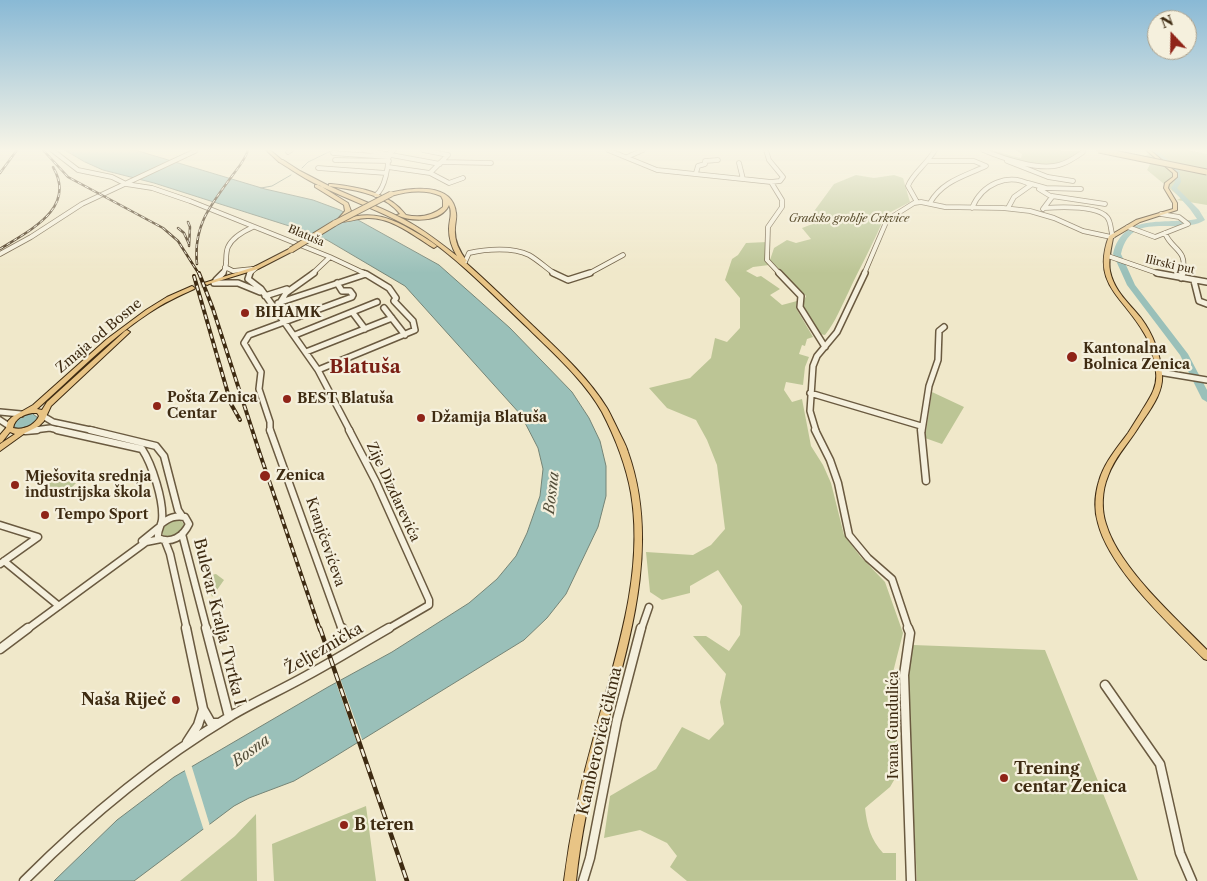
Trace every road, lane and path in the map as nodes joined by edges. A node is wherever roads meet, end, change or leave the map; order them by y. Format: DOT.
graph roads {
  1 [pos="110,191"];
  2 [pos="160,191"];
  3 [pos="325,191"];
  4 [pos="340,191"];
  5 [pos="357,191"];
  6 [pos="381,191"];
  7 [pos="406,191"];
  8 [pos="426,191"];
  9 [pos="777,191"];
  10 [pos="911,191"];
  11 [pos="939,191"];
  12 [pos="985,191"];
  13 [pos="1019,191"];
  14 [pos="1043,191"];
  15 [pos="1168,191"];
  16 [pos="439,194"];
  17 [pos="376,195"];
  18 [pos="1052,196"];
  19 [pos="354,197"];
  20 [pos="917,202"];
  21 [pos="930,203"];
  22 [pos="1105,204"];
  23 [pos="972,208"];
  24 [pos="1008,208"];
  25 [pos="1042,210"];
  26 [pos="1161,214"];
  27 [pos="405,217"];
  28 [pos="239,220"];
  29 [pos="335,223"];
  30 [pos="255,227"];
  31 [pos="1129,228"];
  32 [pos="242,232"];
  33 [pos="1165,233"];
  34 [pos="1112,237"];
  35 [pos="235,240"];
  36 [pos="0,254"];
  37 [pos="623,255"];
  38 [pos="1108,256"];
  39 [pos="330,257"];
  40 [pos="465,262"];
  41 [pos="225,267"];
  42 [pos="256,268"];
  43 [pos="366,274"];
  44 [pos="1181,278"];
  45 [pos="480,279"];
  46 [pos="216,280"];
  47 [pos="1194,281"];
  48 [pos="1207,282"];
  49 [pos="207,283"];
  50 [pos="338,283"];
  51 [pos="291,287"];
  52 [pos="192,288"];
  53 [pos="283,295"];
  54 [pos="266,296"];
  55 [pos="377,302"];
  56 [pos="278,303"];
  57 [pos="1207,304"];
  58 [pos="157,305"];
  59 [pos="384,308"];
  60 [pos="276,309"];
  61 [pos="353,313"];
  62 [pos="392,318"];
  63 [pos="285,320"];
  64 [pos="944,327"];
  65 [pos="365,328"];
  66 [pos="294,335"];
  67 [pos="405,335"];
  68 [pos="824,347"];
  69 [pos="306,352"];
  70 [pos="318,370"];
  71 [pos="1159,372"];
  72 [pos="1173,376"];
  73 [pos="1207,380"];
  74 [pos="1159,387"];
  75 [pos="810,393"];
  76 [pos="0,412"];
  77 [pos="24,412"];
  78 [pos="43,415"];
  79 [pos="0,420"];
  80 [pos="921,426"];
  81 [pos="9,427"];
  82 [pos="23,431"];
  83 [pos="0,440"];
  84 [pos="0,448"];
  85 [pos="926,481"];
  86 [pos="182,516"];
  87 [pos="0,525"];
  88 [pos="160,526"];
  89 [pos="182,534"];
  90 [pos="163,540"];
  91 [pos="126,557"];
  92 [pos="2,563"];
  93 [pos="430,602"];
  94 [pos="59,606"];
  95 [pos="649,608"];
  96 [pos="344,634"];
  97 [pos="0,650"];
  98 [pos="1207,656"];
  99 [pos="1105,685"];
  100 [pos="203,709"];
  101 [pos="229,717"];
  102 [pos="219,723"];
  103 [pos="184,747"];
  104 [pos="24,881"];
  105 [pos="570,881"];
  106 [pos="583,881"];
  107 [pos="911,881"];
  108 [pos="1192,881"];
  1 -- 36 [label="street"];
  2 -- 28 [label="street, Blatuša"];
  3 -- 29 [label="highway, bridge"];
  4 -- 19 [label="highway"];
  5 -- 17 [label="highway"];
  6 -- 17 [label="street"];
  7 -- 29 [label="highway, bridge"];
  8 -- 16 [label="highway, bridge"];
  9 -- 68 [label="street"];
  10 -- 20 [label="street"];
  11 -- 21 [label="street"];
  12 -- 23 [label="street"];
  13 -- 24 [label="street"];
  14 -- 18 [label="street"];
  15 -- 26 [label="main road"];
  16 -- 27 [label="highway"];
  16 -- 40 [label="highway"];
  17 -- 27 [label="highway"];
  18 -- 22 [label="street"];
  18 -- 25 [label="street"];
  19 -- 27 [label="highway"];
  19 -- 45 [label="highway"];
  20 -- 21 [label="street"];
  20 -- 68 [label="street, Ivana Gundulića"];
  21 -- 23 [label="street"];
  23 -- 24 [label="street"];
  24 -- 25 [label="street"];
  25 -- 34 [label="street"];
  25 -- 34 [label="street"];
  26 -- 31 [label="main road"];
  26 -- 33 [label="street"];
  28 -- 30 [label="street, Blatuša"];
  28 -- 32 [label="street"];
  29 -- 42 [label="main road, bridge"];
  29 -- 45 [label="highway, bridge"];
  30 -- 32 [label="street"];
  30 -- 35 [label="street"];
  30 -- 39 [label="street, Blatuša"];
  31 -- 33 [label="street"];
  31 -- 34 [label="main road"];
  32 -- 35 [label="street"];
  33 -- 44 [label="street"];
  34 -- 38 [label="main road"];
  35 -- 41 [label="street"];
  37 -- 40 [label="street"];
  38 -- 44 [label="street, Ilirski put"];
  38 -- 71 [label="main road"];
  39 -- 43 [label="street"];
  39 -- 51 [label="street, Blatuša"];
  40 -- 45 [label="highway"];
  41 -- 42 [label="street"];
  41 -- 46 [label="street"];
  42 -- 46 [label="main road"];
  42 -- 54 [label="street"];
  43 -- 50 [label="street"];
  43 -- 67 [label="street"];
  44 -- 47 [label="street, Ilirski put"];
  45 -- 105 [label="highway"];
  46 -- 49 [label="main road"];
  47 -- 48 [label="street, Ilirski put"];
  47 -- 57 [label="street"];
  49 -- 54 [label="street"];
  50 -- 56 [label="street"];
  50 -- 63 [label="street, Kranjčevićeva"];
  51 -- 53 [label="street, Blatuša"];
  51 -- 54 [label="street, Blatuša"];
  52 -- 58 [label="main road"];
  53 -- 54 [label="street"];
  53 -- 56 [label="street, Blatuša"];
  54 -- 60 [label="street"];
  55 -- 61 [label="street"];
  56 -- 60 [label="street, Blatuša"];
  58 -- 77 [label="main road, Zmaja od Bosne"];
  58 -- 78 [label="main road, Zmaja od Bosne"];
  59 -- 62 [label="street"];
  60 -- 63 [label="street"];
  61 -- 65 [label="street"];
  61 -- 66 [label="street"];
  62 -- 65 [label="street"];
  62 -- 67 [label="street"];
  63 -- 66 [label="street"];
  63 -- 96 [label="street, Kranjčevićeva"];
  64 -- 80 [label="street"];
  65 -- 69 [label="street"];
  66 -- 69 [label="street"];
  67 -- 70 [label="street"];
  68 -- 75 [label="street, Ivana Gundulića"];
  69 -- 70 [label="street"];
  70 -- 93 [label="street, Zije Dizdarevića"];
  71 -- 72 [label="street"];
  71 -- 74 [label="main road"];
  72 -- 73 [label="street"];
  72 -- 74 [label="street"];
  74 -- 98 [label="main road"];
  75 -- 80 [label="street"];
  75 -- 107 [label="street, Ivana Gundulića"];
  76 -- 77 [label="street"];
  77 -- 78 [label="main road"];
  77 -- 81 [label="main road, Zmaja od Bosne"];
  78 -- 82 [label="main road, Zmaja od Bosne"];
  78 -- 86 [label="street, Bulevar Kralja Tvrtka I"];
  79 -- 81 [label="street"];
  80 -- 85 [label="street"];
  81 -- 82 [label="main road"];
  81 -- 83 [label="main road, Zmaja od Bosne"];
  82 -- 84 [label="main road, Zmaja od Bosne"];
  82 -- 88 [label="street"];
  86 -- 88 [label="street"];
  86 -- 89 [label="street, Bulevar Kralja Tvrtka I"];
  87 -- 92 [label="street"];
  88 -- 90 [label="street"];
  88 -- 91 [label="street"];
  89 -- 90 [label="street, Bulevar Kralja Tvrtka I"];
  89 -- 101 [label="street, Bulevar Kralja Tvrtka I"];
  90 -- 91 [label="street, Bulevar Kralja Tvrtka I"];
  90 -- 100 [label="street"];
  91 -- 94 [label="street"];
  92 -- 94 [label="street"];
  93 -- 101 [label="street, Željeznička"];
  94 -- 97 [label="street"];
  95 -- 106 [label="street, Kamberovića čikma"];
  99 -- 108 [label="street"];
  100 -- 102 [label="street"];
  100 -- 103 [label="street"];
  101 -- 102 [label="street, Željeznička"];
  102 -- 103 [label="street, Željeznička"];
  103 -- 104 [label="street, Željeznička"];
}
